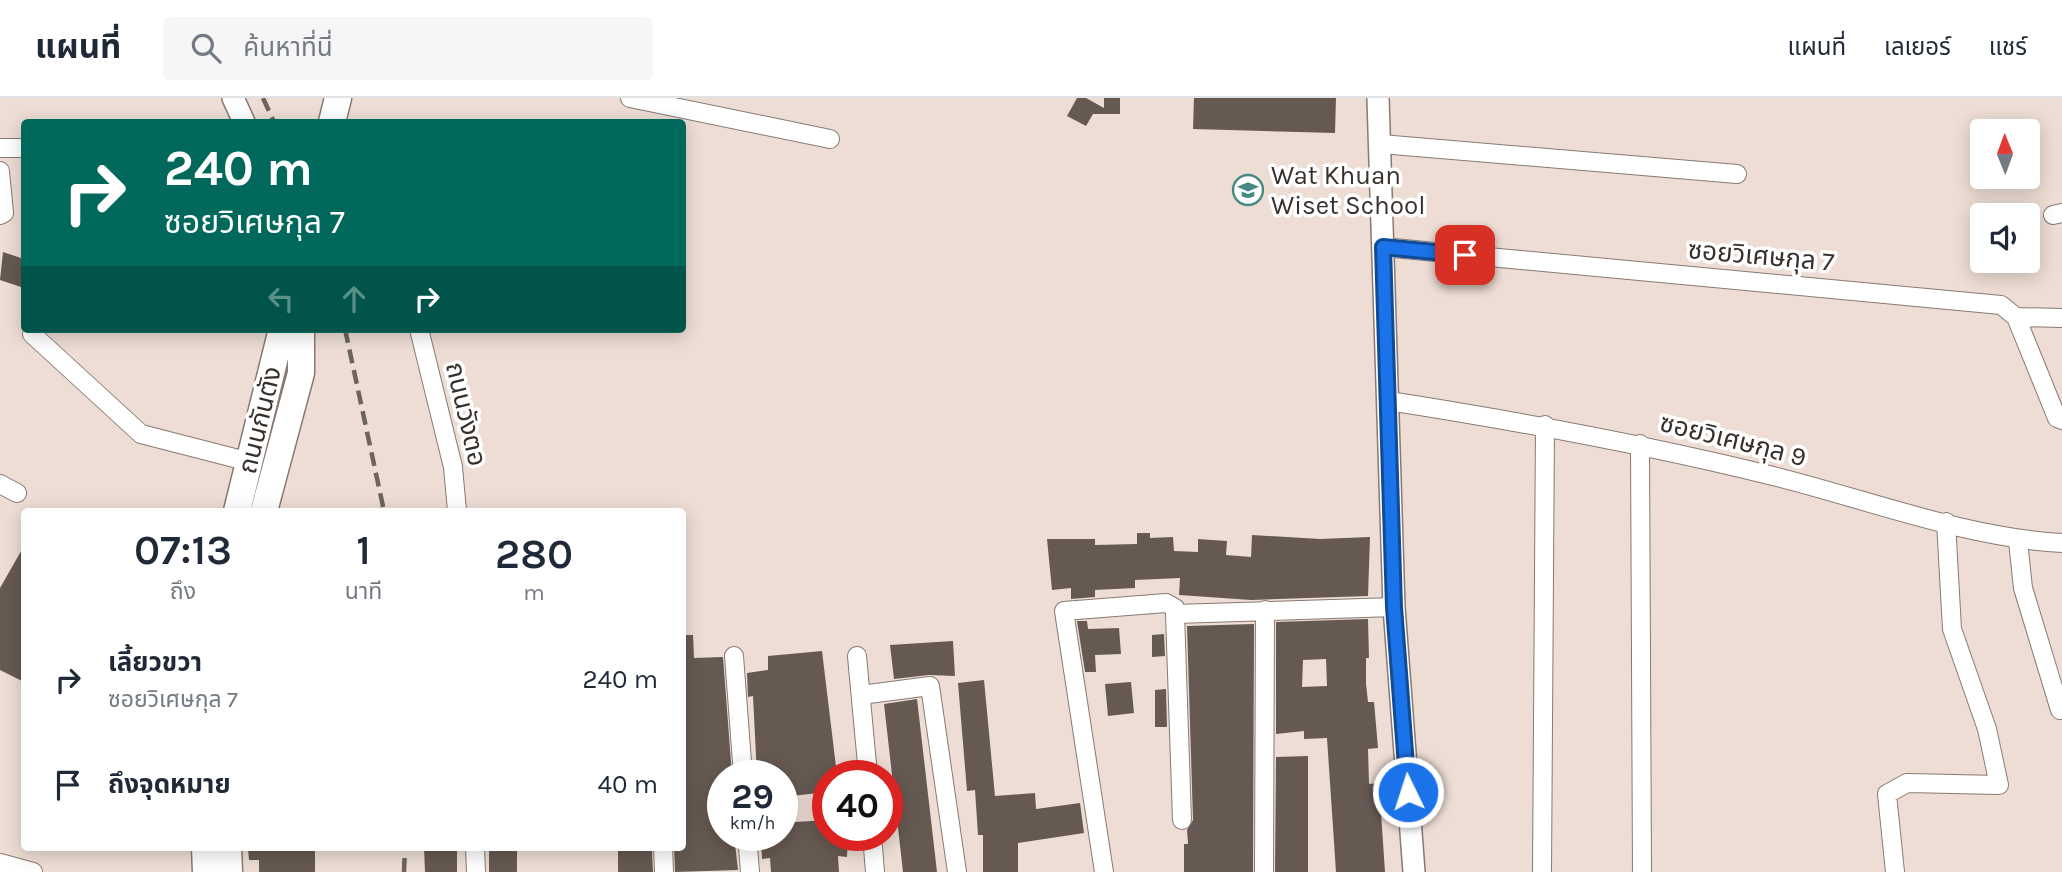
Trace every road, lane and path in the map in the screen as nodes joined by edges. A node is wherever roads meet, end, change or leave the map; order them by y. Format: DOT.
graph roads {
  1 [pos="233,98"];
  2 [pos="338,98"];
  3 [pos="630,98"];
  4 [pos="1378,98"];
  5 [pos="243,119"];
  6 [pos="333,119"];
  7 [pos="830,139"];
  8 [pos="1381,144"];
  9 [pos="0,148"];
  10 [pos="21,148"];
  11 [pos="0,171"];
  12 [pos="1737,174"];
  13 [pos="0,215"];
  14 [pos="1383,247"];
  15 [pos="2017,317"];
  16 [pos="2062,318"];
  17 [pos="281,333"];
  18 [pos="302,333"];
  19 [pos="420,333"];
  20 [pos="32,334"];
  21 [pos="1389,401"];
  22 [pos="1545,425"];
  23 [pos="2060,425"];
  24 [pos="1640,444"];
  25 [pos="250,463"];
  26 [pos="0,484"];
  27 [pos="17,493"];
  28 [pos="238,508"];
  29 [pos="265,508"];
  30 [pos="457,508"];
  31 [pos="1945,522"];
  32 [pos="2018,541"];
  33 [pos="2062,543"];
  34 [pos="1394,607"];
  35 [pos="1265,610"];
  36 [pos="1175,614"];
  37 [pos="734,656"];
  38 [pos="857,656"];
  39 [pos="861,695"];
  40 [pos="2060,710"];
  41 [pos="742,760"];
  42 [pos="867,760"];
  43 [pos="1182,820"];
  44 [pos="205,851"];
  45 [pos="228,851"];
  46 [pos="475,851"];
  47 [pos="663,851"];
  48 [pos="748,851"];
  49 [pos="873,851"];
  50 [pos="0,863"];
  51 [pos="33,872"];
  52 [pos="206,872"];
  53 [pos="229,872"];
  54 [pos="475,872"];
  55 [pos="664,872"];
  56 [pos="750,872"];
  57 [pos="875,872"];
  58 [pos="957,872"];
  59 [pos="1104,872"];
  60 [pos="1264,872"];
  61 [pos="1414,872"];
  62 [pos="1542,872"];
  63 [pos="1642,872"];
  64 [pos="1895,872"];
  1 -- 5 [label="street"];
  2 -- 6 [label="main road"];
  3 -- 7 [label="street"];
  4 -- 8 [label="street"];
  8 -- 12 [label="street"];
  8 -- 14 [label="street"];
  9 -- 10 [label="street"];
  11 -- 13 [label="street"];
  14 -- 15 [label="street, ซอยวิเศษกุล 7"];
  14 -- 21 [label="street"];
  15 -- 16 [label="street"];
  15 -- 23 [label="street"];
  17 -- 25 [label="main road, ถนนกันตัง"];
  18 -- 29 [label="main road, ถนนกันตัง"];
  19 -- 30 [label="street, ถนนวังตอ"];
  20 -- 25 [label="street"];
  21 -- 22 [label="street, ซอยวิเศษกุล 9"];
  21 -- 34 [label="street"];
  22 -- 24 [label="street, ซอยวิเศษกุล 9"];
  22 -- 62 [label="street"];
  24 -- 31 [label="street, ซอยวิเศษกุล 9"];
  24 -- 63 [label="street"];
  25 -- 28 [label="main road, ถนนกันตัง"];
  26 -- 27 [label="street"];
  31 -- 32 [label="street, ซอยวิเศษกุล 9"];
  31 -- 64 [label="street"];
  32 -- 33 [label="street, ซอยวิเศษกุล 9"];
  32 -- 40 [label="street"];
  34 -- 35 [label="street"];
  34 -- 61 [label="street"];
  35 -- 36 [label="street"];
  35 -- 60 [label="street"];
  36 -- 43 [label="street"];
  36 -- 59 [label="street"];
  37 -- 41 [label="street"];
  38 -- 39 [label="street"];
  39 -- 42 [label="street"];
  39 -- 58 [label="street"];
  44 -- 52 [label="main road"];
  45 -- 53 [label="main road"];
  46 -- 54 [label="street"];
  47 -- 55 [label="street"];
  48 -- 56 [label="street"];
  49 -- 57 [label="street"];
  50 -- 51 [label="street"];
}
